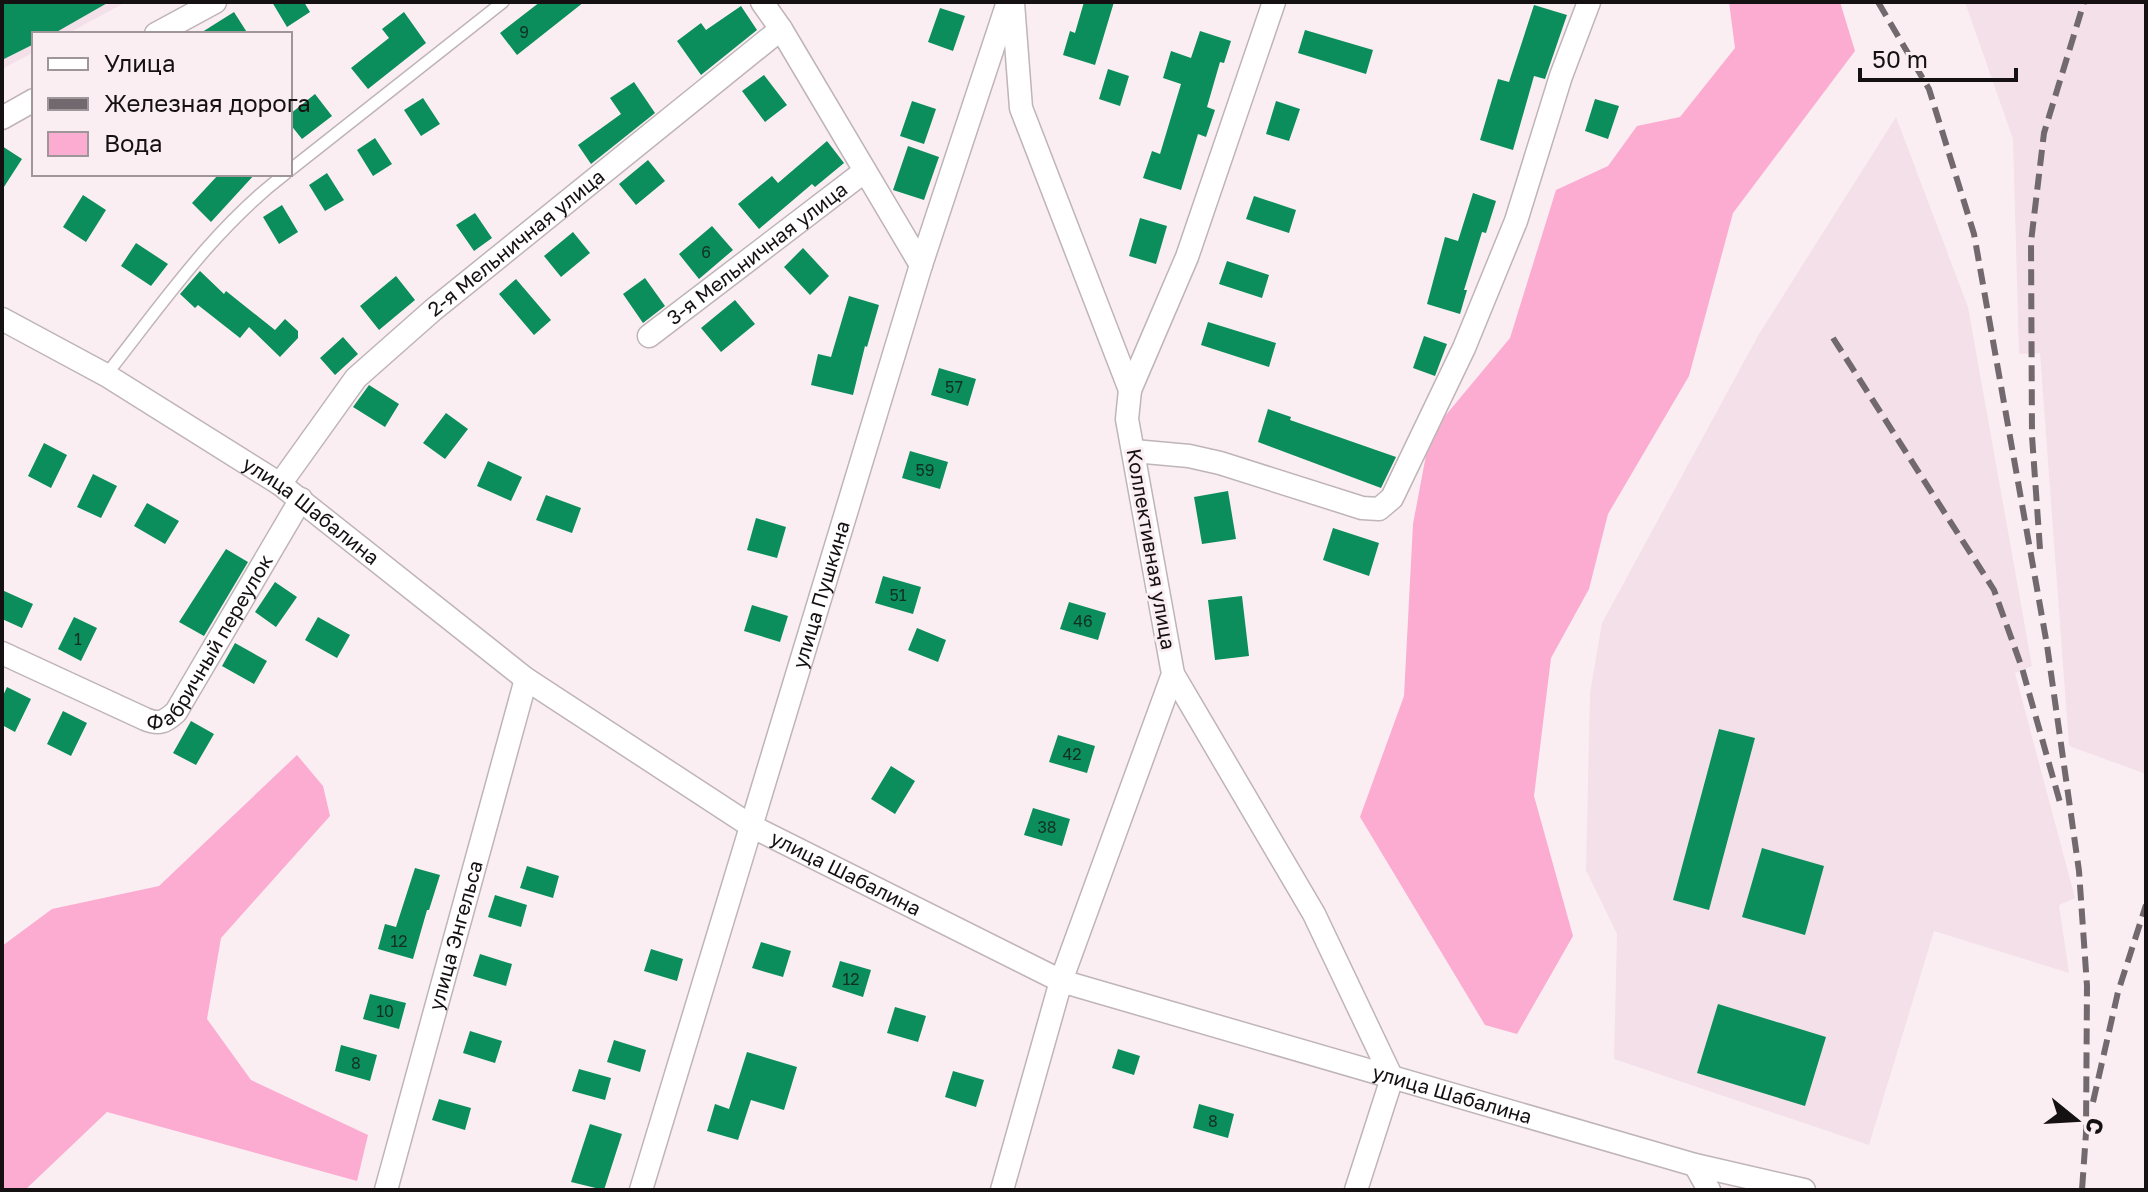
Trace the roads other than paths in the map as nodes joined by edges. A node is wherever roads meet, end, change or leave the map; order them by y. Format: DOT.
graph roads {
  1 [pos="215,2"];
  2 [pos="503,2"];
  3 [pos="762,2"];
  4 [pos="1011,2"];
  5 [pos="1274,2"];
  6 [pos="1589,2"];
  7 [pos="781,29"];
  8 [pos="160,32"];
  9 [pos="32,101"];
  10 [pos="4,118"];
  11 [pos="292,168"];
  12 [pos="865,171"];
  13 [pos="282,176"];
  14 [pos="921,265"];
  15 [pos="2,319"];
  16 [pos="649,336"];
  17 [pos="106,375"];
  18 [pos="1130,390"];
  19 [pos="1134,451"];
  20 [pos="280,484"];
  21 [pos="301,499"];
  22 [pos="2,653"];
  23 [pos="1173,674"];
  24 [pos="526,679"];
  25 [pos="751,826"];
  26 [pos="1061,981"];
  27 [pos="1392,1078"];
  28 [pos="1695,1165"];
  29 [pos="386,1190"];
  30 [pos="641,1190"];
  31 [pos="1002,1190"];
  32 [pos="1356,1190"];
  33 [pos="1709,1190"];
  34 [pos="1804,1190"];
  1 -- 8 [label="street"];
  2 -- 11 [label="lane"];
  3 -- 7 [label="street"];
  4 -- 14 [label="street, улица Пушкина"];
  4 -- 18 [label="street"];
  5 -- 18 [label="street, Коллективная улица"];
  6 -- 19 [label="street"];
  7 -- 12 [label="street"];
  7 -- 20 [label="street, 2-я Мельничная улица"];
  9 -- 10 [label="street"];
  12 -- 14 [label="street"];
  12 -- 16 [label="street, 3-я Мельничная улица"];
  13 -- 17 [label="lane"];
  14 -- 25 [label="street, улица Пушкина"];
  15 -- 17 [label="street, улица Шабалина"];
  17 -- 20 [label="street, улица Шабалина"];
  18 -- 19 [label="street, Коллективная улица"];
  19 -- 23 [label="street, Коллективная улица"];
  20 -- 21 [label="street, улица Шабалина"];
  21 -- 22 [label="street, Фабричный переулок"];
  21 -- 24 [label="street, улица Шабалина"];
  23 -- 26 [label="street, Коллективная улица"];
  23 -- 27 [label="street"];
  24 -- 25 [label="street, улица Шабалина"];
  24 -- 29 [label="street, улица Энгельса"];
  25 -- 26 [label="street, улица Шабалина"];
  25 -- 30 [label="street, улица Пушкина"];
  26 -- 27 [label="street, улица Шабалина"];
  26 -- 31 [label="street, Коллективная улица"];
  27 -- 28 [label="street, улица Шабалина"];
  27 -- 32 [label="street"];
  28 -- 33 [label="street"];
  28 -- 34 [label="street, улица Шабалина"];
}
